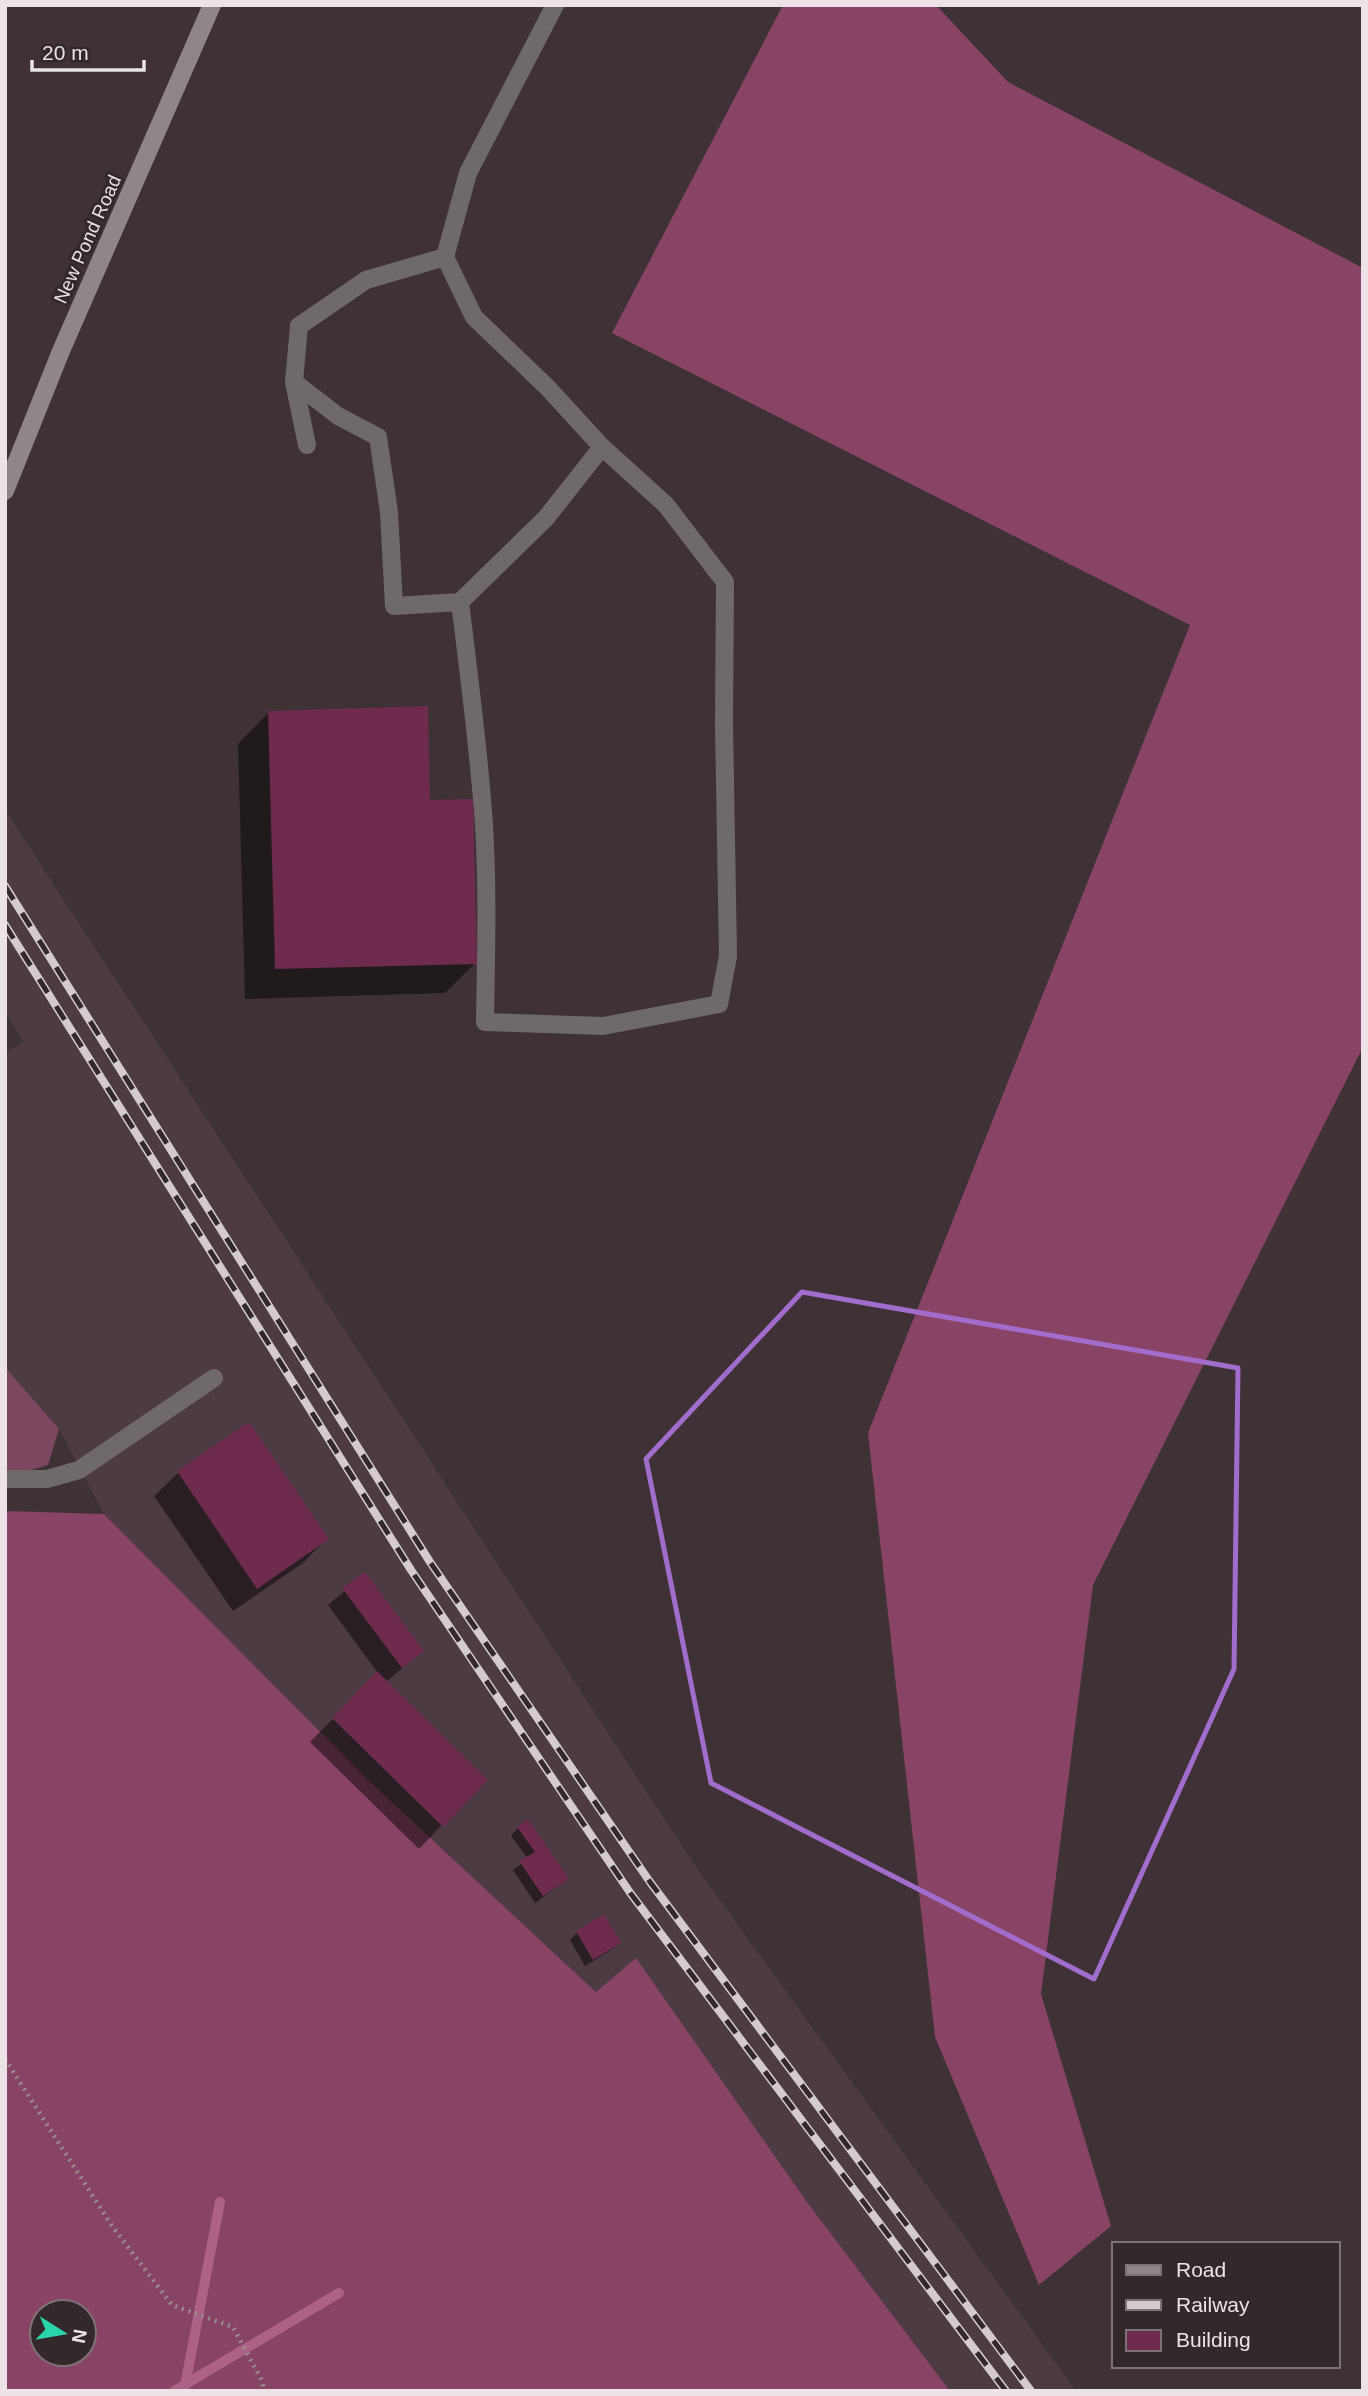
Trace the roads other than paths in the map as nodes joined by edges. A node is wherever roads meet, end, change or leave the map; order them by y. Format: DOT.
graph roads {
  1 [pos="212,5"];
  2 [pos="555,5"];
  3 [pos="444,257"];
  4 [pos="294,382"];
  5 [pos="306,446"];
  6 [pos="602,447"];
  7 [pos="5,491"];
  8 [pos="460,602"];
  9 [pos="214,1378"];
  10 [pos="5,1479"];
  1 -- 7 [label="main road, New Pond Road"];
  2 -- 3 [label="lane"];
  3 -- 4 [label="lane"];
  3 -- 6 [label="lane"];
  4 -- 5 [label="lane"];
  4 -- 8 [label="lane"];
  6 -- 8 [label="lane"];
  6 -- 8 [label="lane"];
  9 -- 10 [label="lane"];
}
